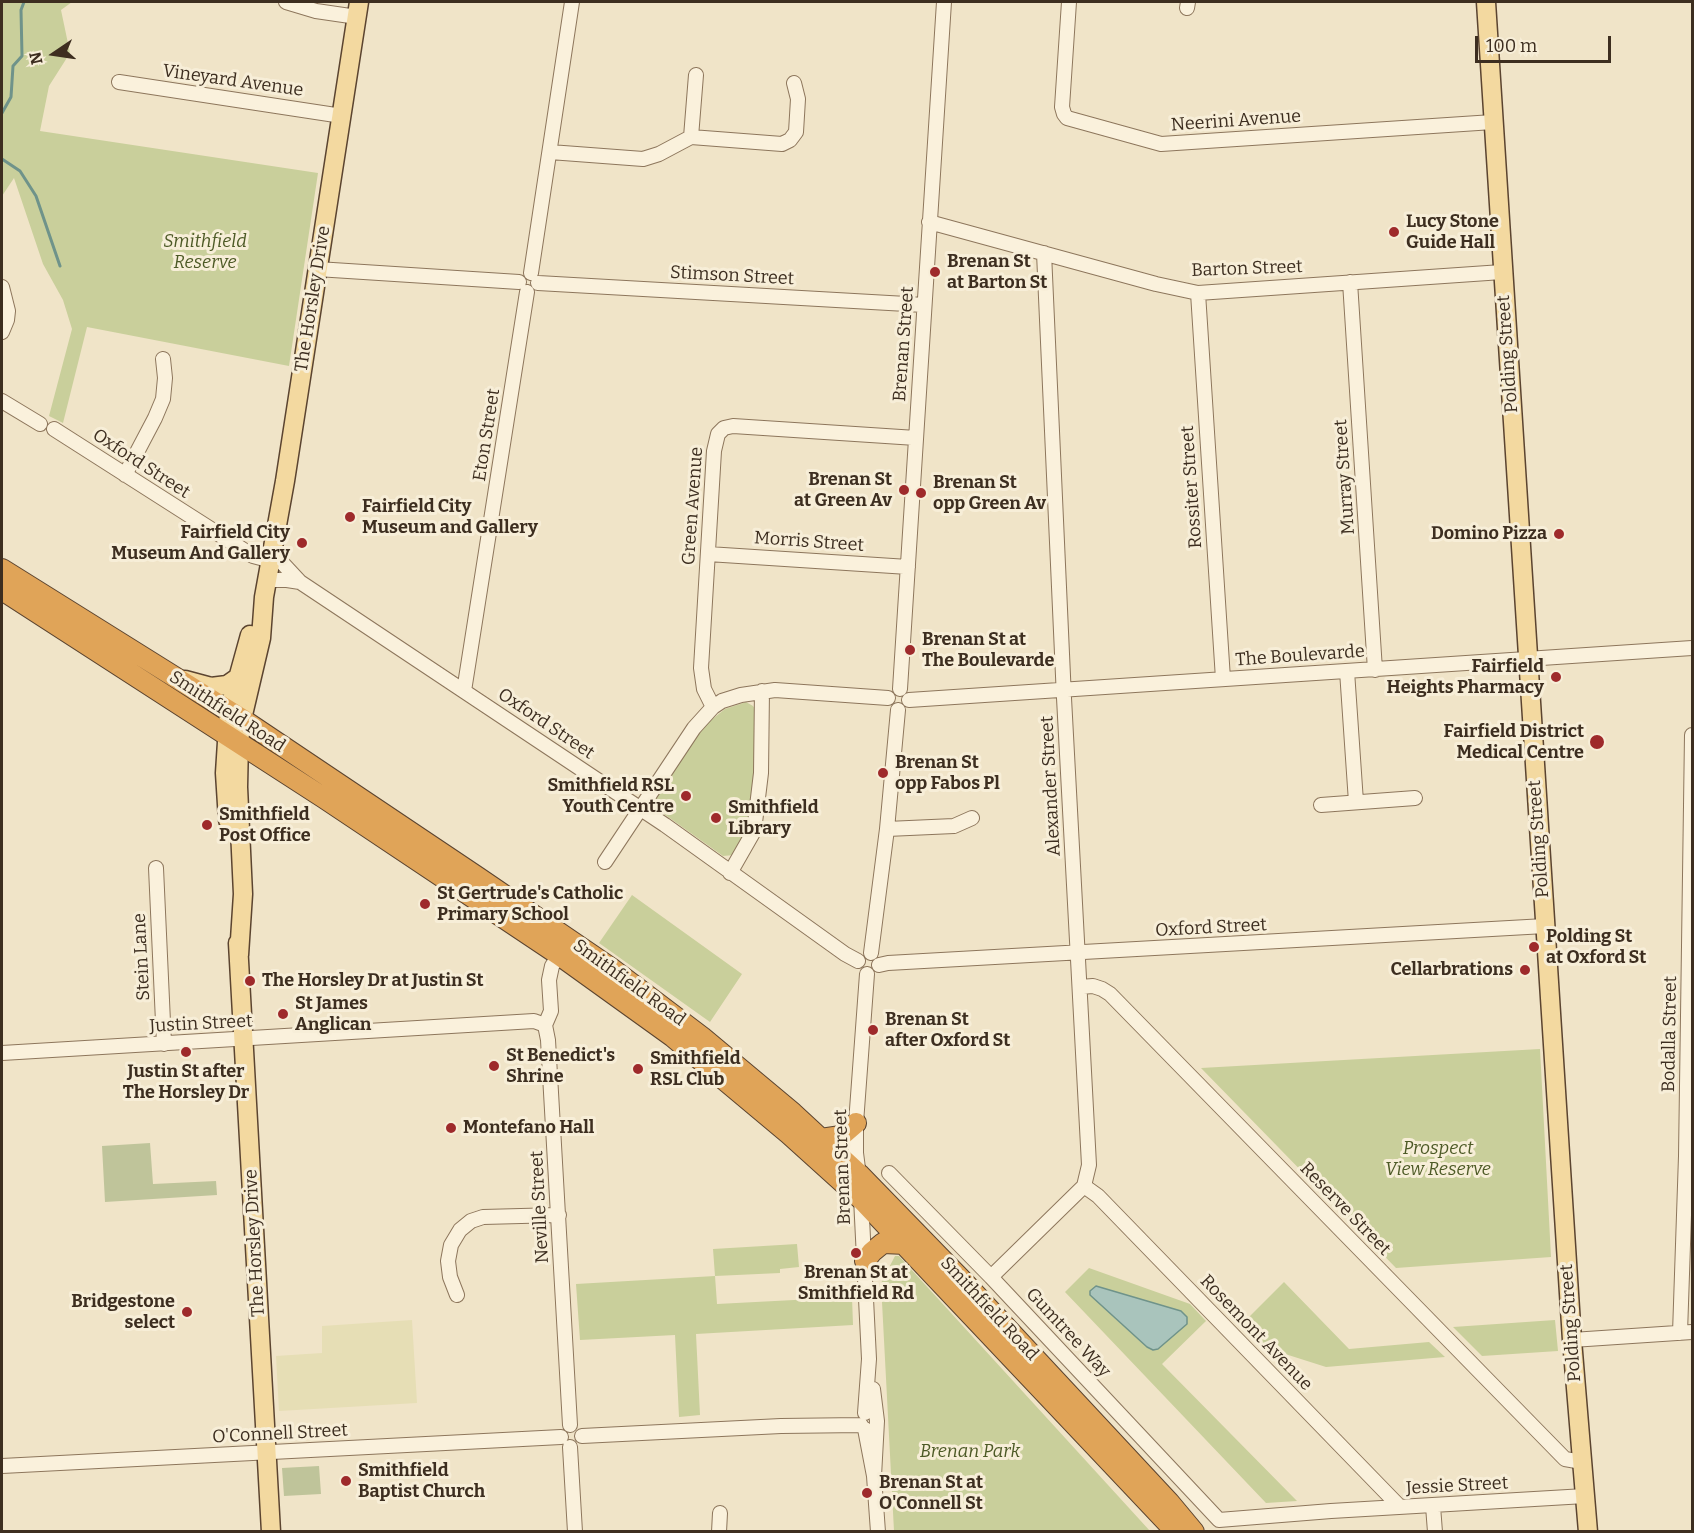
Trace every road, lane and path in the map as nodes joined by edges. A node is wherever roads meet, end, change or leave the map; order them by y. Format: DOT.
graph roads {
  1 [pos="286,2"];
  2 [pos="572,2"];
  3 [pos="944,2"];
  4 [pos="1069,2"];
  5 [pos="1486,2"];
  6 [pos="358,9"];
  7 [pos="696,75"];
  8 [pos="119,82"];
  9 [pos="794,82"];
  10 [pos="342,116"];
  11 [pos="1493,122"];
  12 [pos="692,137"];
  13 [pos="550,152"];
  14 [pos="929,222"];
  15 [pos="1044,253"];
  16 [pos="318,269"];
  17 [pos="1502,272"];
  18 [pos="529,282"];
  19 [pos="1350,282"];
  20 [pos="2,287"];
  21 [pos="1198,293"];
  22 [pos="924,305"];
  23 [pos="2,332"];
  24 [pos="164,359"];
  25 [pos="2,402"];
  26 [pos="40,424"];
  27 [pos="54,429"];
  28 [pos="916,438"];
  29 [pos="125,475"];
  30 [pos="708,554"];
  31 [pos="272,557"];
  32 [pos="908,567"];
  33 [pos="2,569"];
  34 [pos="300,582"];
  35 [pos="266,589"];
  36 [pos="2,590"];
  37 [pos="1692,648"];
  38 [pos="1528,660"];
  39 [pos="1692,660"];
  40 [pos="1375,669"];
  41 [pos="1347,672"];
  42 [pos="171,676"];
  43 [pos="237,678"];
  44 [pos="1223,679"];
  45 [pos="1064,690"];
  46 [pos="464,691"];
  47 [pos="762,691"];
  48 [pos="904,694"];
  49 [pos="888,698"];
  50 [pos="713,707"];
  51 [pos="898,710"];
  52 [pos="235,715"];
  53 [pos="1692,735"];
  54 [pos="233,737"];
  55 [pos="274,765"];
  56 [pos="238,788"];
  57 [pos="1415,798"];
  58 [pos="1356,802"];
  59 [pos="1321,805"];
  60 [pos="640,808"];
  61 [pos="972,818"];
  62 [pos="887,828"];
  63 [pos="605,862"];
  64 [pos="156,868"];
  65 [pos="730,873"];
  66 [pos="1545,926"];
  67 [pos="871,953"];
  68 [pos="1078,953"];
  69 [pos="239,955"];
  70 [pos="558,955"];
  71 [pos="858,961"];
  72 [pos="879,965"];
  73 [pos="867,974"];
  74 [pos="1080,987"];
  75 [pos="1690,990"];
  76 [pos="545,1024"];
  77 [pos="243,1040"];
  78 [pos="164,1044"];
  79 [pos="2,1053"];
  80 [pos="763,1122"];
  81 [pos="856,1123"];
  82 [pos="821,1139"];
  83 [pos="889,1173"];
  84 [pos="850,1177"];
  85 [pos="1083,1186"];
  86 [pos="861,1198"];
  87 [pos="558,1215"];
  88 [pos="906,1244"];
  89 [pos="865,1262"];
  90 [pos="991,1277"];
  91 [pos="457,1295"];
  92 [pos="1686,1333"];
  93 [pos="1572,1340"];
  94 [pos="868,1421"];
  95 [pos="570,1425"];
  96 [pos="582,1436"];
  97 [pos="566,1442"];
  98 [pos="267,1453"];
  99 [pos="1582,1462"];
  100 [pos="2,1466"];
  101 [pos="1585,1496"];
  102 [pos="1432,1506"];
  103 [pos="1400,1507"];
  104 [pos="720,1514"];
  105 [pos="1219,1520"];
  106 [pos="272,1532"];
  107 [pos="575,1532"];
  108 [pos="719,1532"];
  109 [pos="878,1532"];
  110 [pos="1175,1532"];
  111 [pos="1194,1532"];
  112 [pos="1435,1532"];
  113 [pos="1588,1532"];
  1 -- 6 [label="street"];
  2 -- 13 [label="street, Eton Street"];
  3 -- 14 [label="street, Brenan Street"];
  4 -- 11 [label="street, Neerini Avenue"];
  5 -- 11 [label="main road, Polding Street"];
  6 -- 10 [label="main road, The Horsley Drive"];
  7 -- 12 [label="street"];
  8 -- 10 [label="street, Vineyard Avenue"];
  9 -- 12 [label="street"];
  10 -- 16 [label="main road, The Horsley Drive"];
  11 -- 17 [label="main road, Polding Street"];
  12 -- 13 [label="street"];
  13 -- 18 [label="street, Eton Street"];
  14 -- 15 [label="street, Barton Street"];
  14 -- 22 [label="street, Brenan Street"];
  15 -- 21 [label="street, Barton Street"];
  15 -- 45 [label="street, Alexander Street"];
  16 -- 18 [label="street, Stimson Street"];
  16 -- 31 [label="main road, The Horsley Drive"];
  17 -- 19 [label="street, Barton Street"];
  17 -- 38 [label="main road, Polding Street"];
  18 -- 22 [label="street, Stimson Street"];
  18 -- 46 [label="street, Eton Street"];
  19 -- 21 [label="street, Barton Street"];
  19 -- 40 [label="street, Murray Street"];
  20 -- 23 [label="street"];
  21 -- 44 [label="street, Rossiter Street"];
  22 -- 28 [label="street, Brenan Street"];
  24 -- 29 [label="street"];
  25 -- 26 [label="street"];
  27 -- 29 [label="street, Oxford Street"];
  28 -- 30 [label="street, Green Avenue"];
  28 -- 32 [label="street, Brenan Street"];
  29 -- 31 [label="street, Oxford Street"];
  30 -- 32 [label="street, Morris Street"];
  30 -- 50 [label="street, Green Avenue"];
  31 -- 34 [label="street, Oxford Street"];
  31 -- 35 [label="main road, The Horsley Drive"];
  32 -- 48 [label="street, Brenan Street"];
  33 -- 42 [label="highway, Smithfield Road"];
  34 -- 35 [label="street, Oxford Street"];
  34 -- 46 [label="street, Oxford Street"];
  35 -- 43 [label="main road, The Horsley Drive"];
  35 -- 52 [label="main road, The Horsley Drive"];
  36 -- 54 [label="highway, Smithfield Road"];
  37 -- 38 [label="street, The Boulevarde"];
  37 -- 39 [label="street"];
  38 -- 40 [label="street, The Boulevarde"];
  38 -- 66 [label="main road, Polding Street"];
  40 -- 41 [label="street, The Boulevarde"];
  41 -- 44 [label="street, The Boulevarde"];
  41 -- 58 [label="street"];
  42 -- 43 [label="main road"];
  42 -- 52 [label="highway, Smithfield Road"];
  43 -- 52 [label="main road, The Horsley Drive"];
  44 -- 45 [label="street, The Boulevarde"];
  45 -- 48 [label="street, The Boulevarde"];
  45 -- 68 [label="street, Alexander Street"];
  46 -- 60 [label="street, Oxford Street"];
  47 -- 49 [label="street"];
  47 -- 50 [label="street"];
  47 -- 65 [label="street"];
  48 -- 49 [label="street"];
  48 -- 51 [label="street"];
  49 -- 51 [label="street"];
  50 -- 60 [label="street"];
  51 -- 62 [label="street"];
  52 -- 54 [label="main road, The Horsley Drive"];
  52 -- 82 [label="highway, Smithfield Road"];
  53 -- 75 [label="street, Bodalla Street"];
  54 -- 55 [label="highway, Smithfield Road"];
  54 -- 56 [label="main road, The Horsley Drive"];
  54 -- 69 [label="main road, The Horsley Drive"];
  55 -- 56 [label="main road"];
  55 -- 70 [label="highway, Smithfield Road"];
  56 -- 69 [label="main road, The Horsley Drive"];
  57 -- 58 [label="street"];
  58 -- 59 [label="street"];
  60 -- 63 [label="street"];
  60 -- 65 [label="street, Oxford Street"];
  61 -- 62 [label="street"];
  62 -- 67 [label="street"];
  64 -- 78 [label="street, Stein Lane"];
  65 -- 71 [label="street, Oxford Street"];
  66 -- 68 [label="street, Oxford Street"];
  66 -- 93 [label="main road, Polding Street"];
  67 -- 71 [label="street"];
  67 -- 72 [label="street"];
  68 -- 72 [label="street, Oxford Street"];
  68 -- 74 [label="street, Alexander Street"];
  69 -- 77 [label="main road, The Horsley Drive"];
  70 -- 76 [label="street, Neville Street"];
  70 -- 84 [label="highway, Smithfield Road"];
  71 -- 73 [label="street"];
  72 -- 73 [label="street"];
  73 -- 81 [label="street, Brenan Street"];
  74 -- 85 [label="street, Alexander Street"];
  74 -- 99 [label="street, Reserve Street"];
  75 -- 92 [label="street, Bodalla Street"];
  76 -- 77 [label="street, Justin Street"];
  76 -- 87 [label="street, Neville Street"];
  77 -- 78 [label="street, Justin Street"];
  77 -- 98 [label="main road, The Horsley Drive"];
  78 -- 79 [label="street, Justin Street"];
  80 -- 84 [label="highway"];
  81 -- 82 [label="highway"];
  81 -- 84 [label="street, Brenan Street"];
  82 -- 84 [label="highway, Smithfield Road"];
  83 -- 90 [label="street, Gumtree Way"];
  84 -- 86 [label="highway, Smithfield Road"];
  84 -- 111 [label="highway, Smithfield Road"];
  85 -- 90 [label="street"];
  85 -- 103 [label="street, Rosemont Avenue"];
  86 -- 88 [label="highway, Smithfield Road"];
  86 -- 89 [label="street, Brenan Street"];
  87 -- 91 [label="street"];
  87 -- 95 [label="street, Neville Street"];
  88 -- 89 [label="highway"];
  88 -- 110 [label="highway, Smithfield Road"];
  89 -- 94 [label="street, Brenan Street"];
  90 -- 105 [label="street, Gumtree Way"];
  92 -- 93 [label="street"];
  93 -- 99 [label="main road, Polding Street"];
  94 -- 96 [label="street"];
  94 -- 109 [label="street, Brenan Street"];
  95 -- 96 [label="street"];
  95 -- 97 [label="street"];
  96 -- 97 [label="street"];
  97 -- 98 [label="street, O'Connell Street"];
  97 -- 107 [label="street"];
  98 -- 100 [label="street, O'Connell Street"];
  98 -- 106 [label="main road, The Horsley Drive"];
  99 -- 101 [label="main road, Polding Street"];
  101 -- 102 [label="street, Jessie Street"];
  101 -- 113 [label="main road, Polding Street"];
  102 -- 103 [label="street, Jessie Street"];
  102 -- 112 [label="street"];
  103 -- 105 [label="street, Jessie Street"];
  104 -- 108 [label="street"];
}
